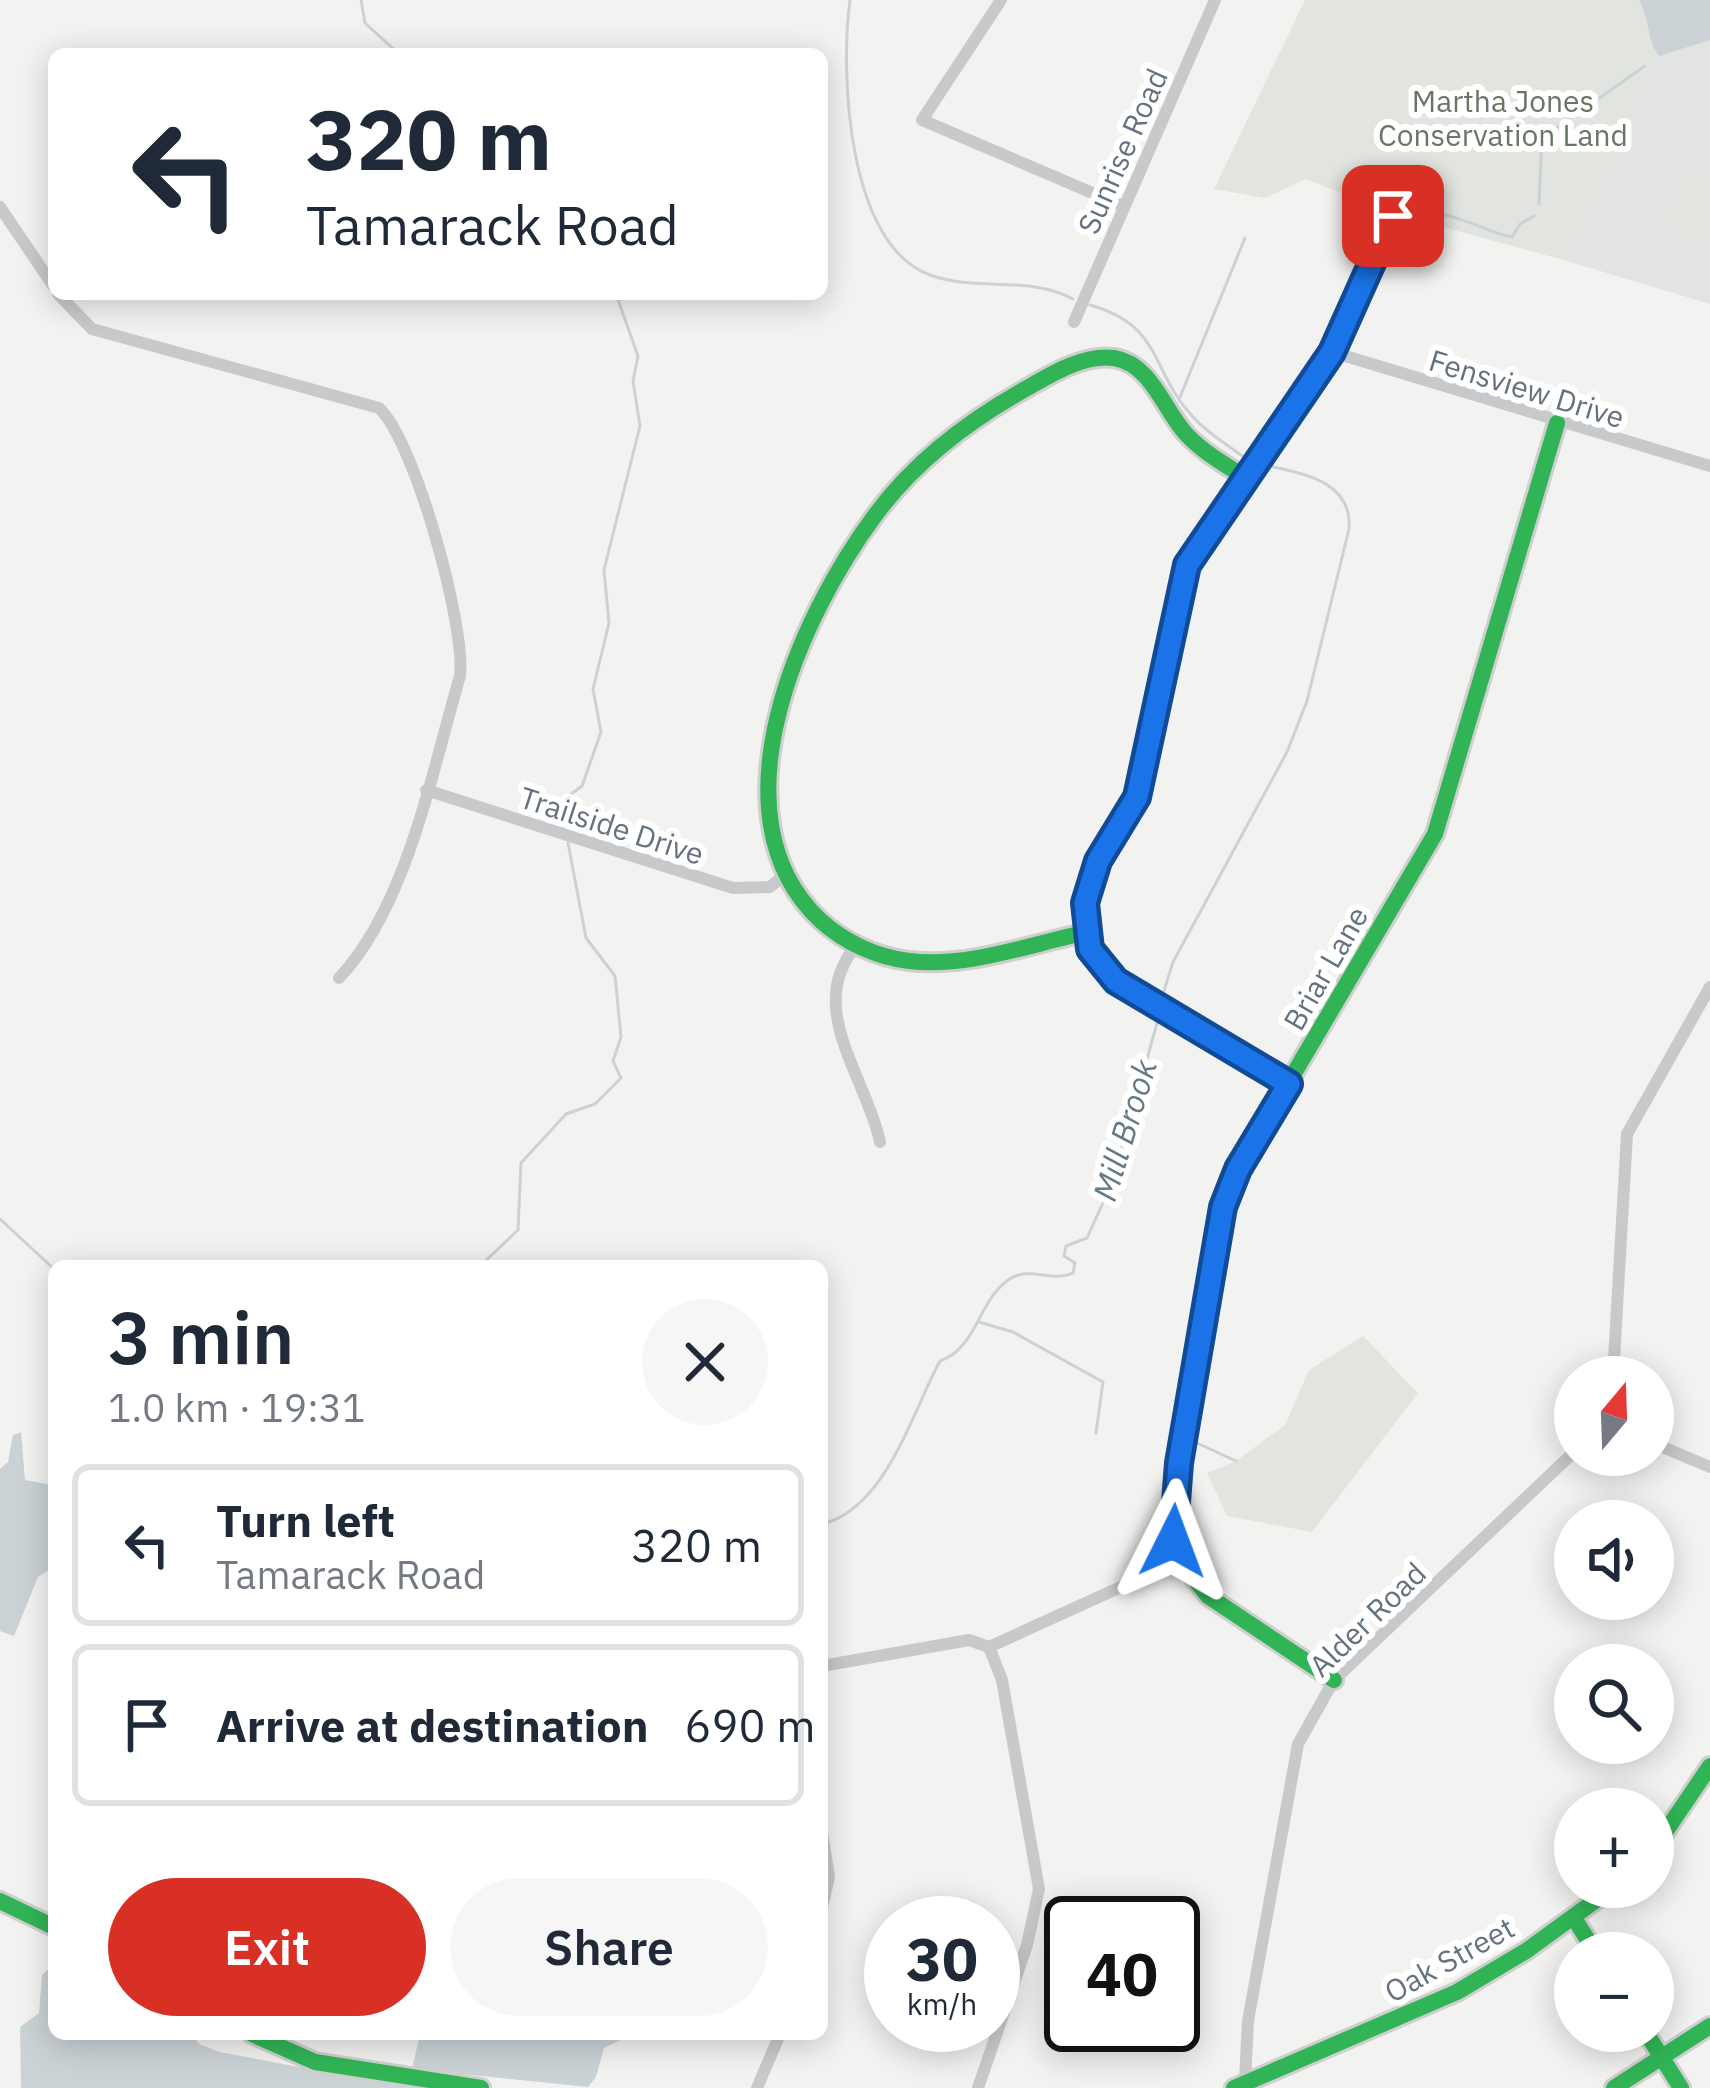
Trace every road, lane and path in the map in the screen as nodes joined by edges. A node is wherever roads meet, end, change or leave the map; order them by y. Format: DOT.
graph roads {
  1 [pos="1000,0"];
  2 [pos="1215,0"];
  3 [pos="1123,206"];
  4 [pos="0,207"];
  5 [pos="1393,216"];
  6 [pos="48,278"];
  7 [pos="65,300"];
  8 [pos="1074,322"];
  9 [pos="1332,352"];
  10 [pos="1557,423"];
  11 [pos="1710,466"];
  12 [pos="1246,478"];
  13 [pos="426,790"];
  14 [pos="782,877"];
  15 [pos="1088,932"];
  16 [pos="857,945"];
  17 [pos="340,978"];
  18 [pos="1710,987"];
  19 [pos="1289,1084"];
  20 [pos="880,1142"];
  21 [pos="1614,1356"];
  22 [pos="1674,1452"];
  23 [pos="1710,1467"];
  24 [pos="1554,1471"];
  25 [pos="1178,1561"];
  26 [pos="989,1647"];
  27 [pos="828,1665"];
  28 [pos="1334,1680"];
  29 [pos="1710,1766"];
  30 [pos="1674,1819"];
  31 [pos="0,1901"];
  32 [pos="1587,1908"];
  33 [pos="1574,1918"];
  34 [pos="48,1924"];
  35 [pos="1583,1932"];
  36 [pos="1710,2026"];
  37 [pos="266,2040"];
  38 [pos="777,2040"];
  39 [pos="1659,2052"];
  40 [pos="1662,2057"];
  41 [pos="1240,2085"];
  42 [pos="481,2088"];
  43 [pos="757,2088"];
  44 [pos="978,2088"];
  45 [pos="1614,2088"];
  46 [pos="1681,2088"];
  1 -- 3 [label="street"];
  2 -- 3 [label="street, Sunrise Road"];
  3 -- 8 [label="street, Sunrise Road"];
  4 -- 6 [label="street"];
  5 -- 9 [label="street"];
  7 -- 13 [label="street"];
  9 -- 10 [label="street, Fensview Drive"];
  9 -- 12 [label="street"];
  10 -- 11 [label="street, Fensview Drive"];
  10 -- 19 [label="street, Briar Lane"];
  12 -- 14 [label="street"];
  12 -- 15 [label="street"];
  13 -- 14 [label="street, Trailside Drive"];
  13 -- 17 [label="street"];
  14 -- 16 [label="street"];
  15 -- 16 [label="street"];
  15 -- 19 [label="street"];
  16 -- 20 [label="street"];
  18 -- 21 [label="street"];
  19 -- 25 [label="street, Briar Lane"];
  22 -- 23 [label="street"];
  24 -- 28 [label="street, Alder Road"];
  25 -- 26 [label="street"];
  25 -- 28 [label="street"];
  26 -- 27 [label="street"];
  26 -- 44 [label="street"];
  28 -- 41 [label="street, Alder Road"];
  29 -- 30 [label="street"];
  31 -- 34 [label="street"];
  32 -- 33 [label="street, Oak Street"];
  33 -- 35 [label="street"];
  33 -- 41 [label="street, Oak Street"];
  36 -- 40 [label="street"];
  37 -- 42 [label="street"];
  38 -- 43 [label="street"];
  39 -- 40 [label="street"];
  40 -- 45 [label="street"];
  40 -- 46 [label="street"];
}
